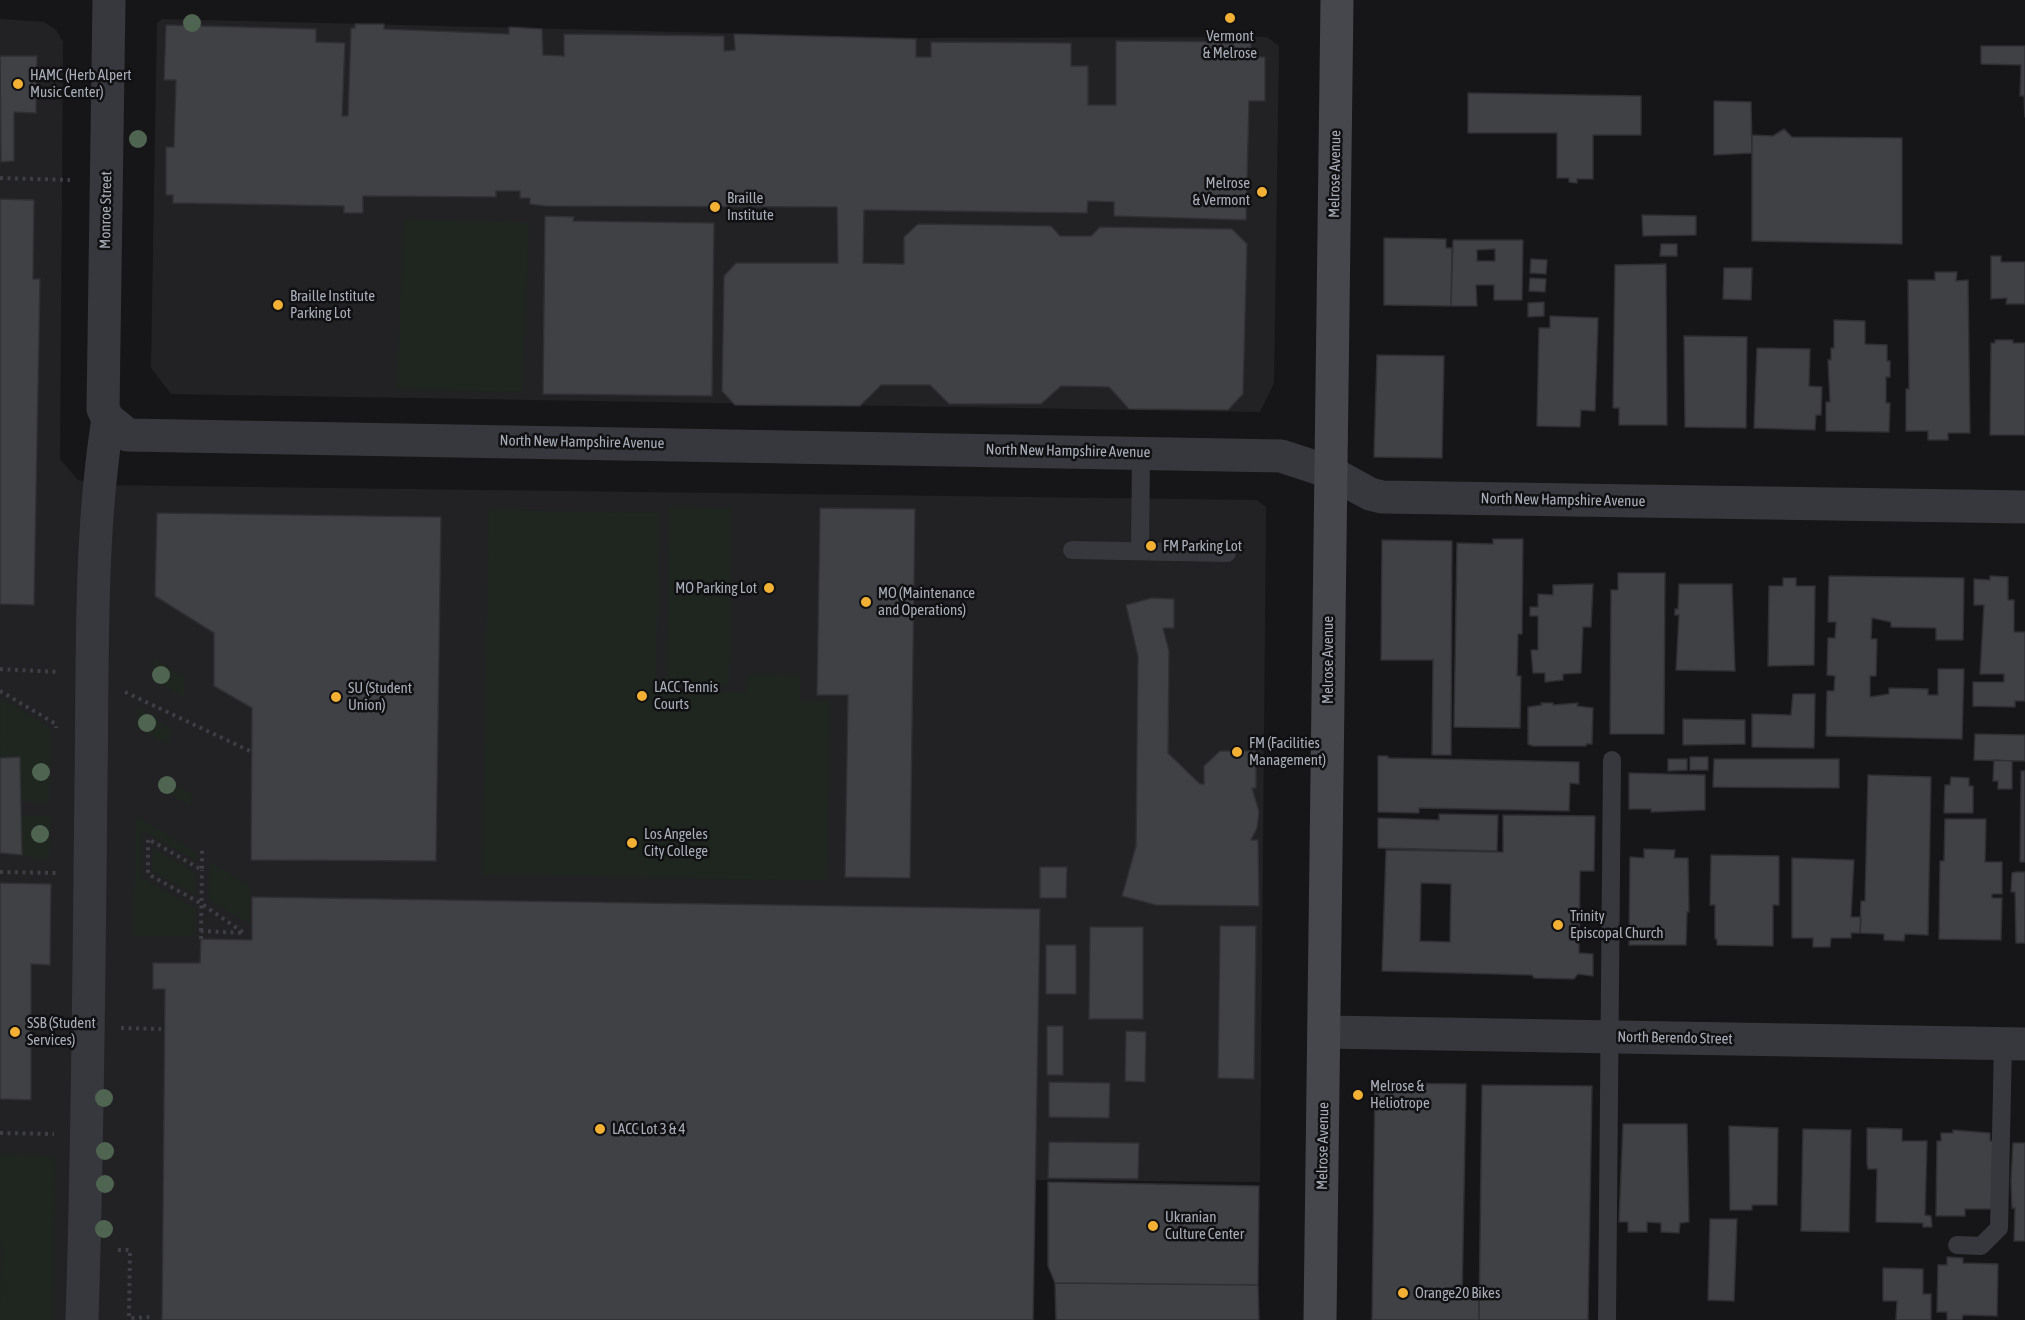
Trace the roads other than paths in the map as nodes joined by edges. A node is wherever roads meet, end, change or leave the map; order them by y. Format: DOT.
graph roads {
  1 [pos="109,0"];
  2 [pos="1338,0"];
  3 [pos="108,419"];
  4 [pos="1141,453"];
  5 [pos="1330,472"];
  6 [pos="2025,507"];
  7 [pos="1072,550"];
  8 [pos="1140,552"];
  9 [pos="1227,553"];
  10 [pos="1612,760"];
  11 [pos="1325,1032"];
  12 [pos="1610,1037"];
  13 [pos="2014,1044"];
  14 [pos="1957,1245"];
  15 [pos="82,1320"];
  16 [pos="1320,1320"];
  17 [pos="1607,1320"];
  1 -- 3 [label="street, Monroe Street"];
  2 -- 5 [label="main road, Melrose Avenue"];
  3 -- 4 [label="street, North New Hampshire Avenue"];
  3 -- 15 [label="street, Monroe Street"];
  4 -- 5 [label="street, North New Hampshire Avenue"];
  4 -- 8 [label="lane"];
  5 -- 6 [label="street, North New Hampshire Avenue"];
  5 -- 11 [label="main road, Melrose Avenue"];
  7 -- 8 [label="lane"];
  8 -- 9 [label="lane"];
  10 -- 12 [label="lane"];
  11 -- 12 [label="street, North Berendo Street"];
  11 -- 16 [label="main road, Melrose Avenue"];
  12 -- 13 [label="street, North Berendo Street"];
  12 -- 17 [label="lane"];
  13 -- 14 [label="lane"];
}
